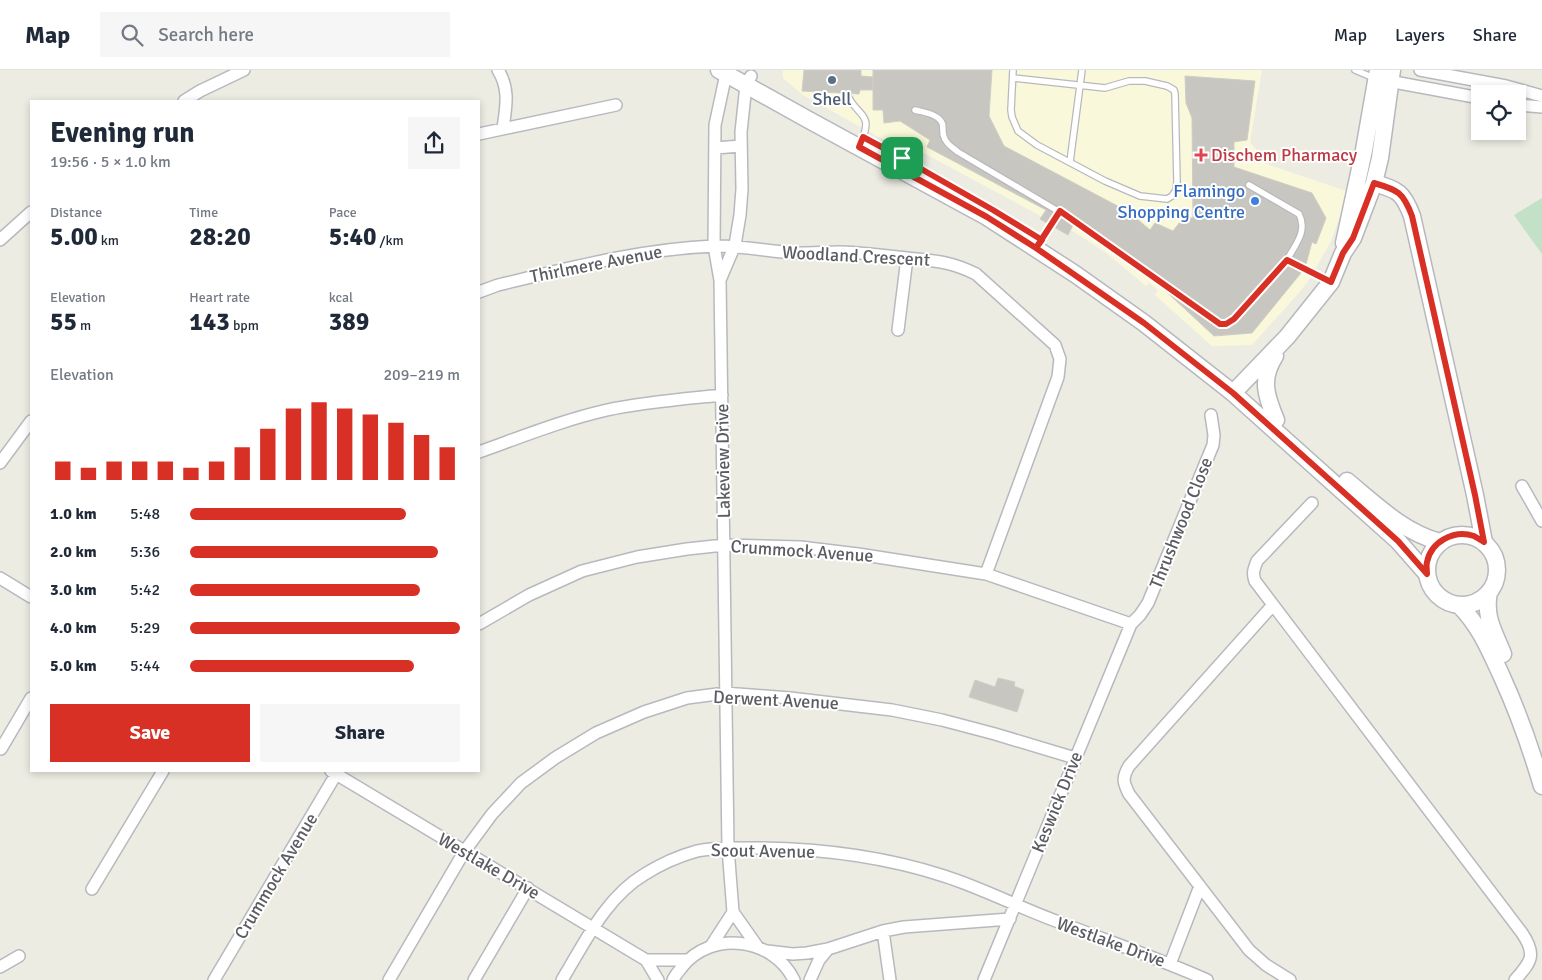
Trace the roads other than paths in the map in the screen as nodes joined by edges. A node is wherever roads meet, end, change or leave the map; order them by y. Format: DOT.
graph roads {
  1 [pos="244,70"];
  2 [pos="498,70"];
  3 [pos="1014,70"];
  4 [pos="1082,70"];
  5 [pos="1355,70"];
  6 [pos="1420,70"];
  7 [pos="738,74"];
  8 [pos="1384,75"];
  9 [pos="1013,78"];
  10 [pos="1081,84"];
  11 [pos="847,94"];
  12 [pos="203,96"];
  13 [pos="1471,96"];
  14 [pos="1542,96"];
  15 [pos="188,100"];
  16 [pos="616,105"];
  17 [pos="1526,106"];
  18 [pos="1542,107"];
  19 [pos="915,110"];
  20 [pos="502,128"];
  21 [pos="480,134"];
  22 [pos="861,142"];
  23 [pos="741,146"];
  24 [pos="715,148"];
  25 [pos="1070,162"];
  26 [pos="1374,183"];
  27 [pos="1249,185"];
  28 [pos="1060,211"];
  29 [pos="30,213"];
  30 [pos="0,240"];
  31 [pos="1039,244"];
  32 [pos="735,245"];
  33 [pos="714,246"];
  34 [pos="1343,253"];
  35 [pos="907,258"];
  36 [pos="1287,260"];
  37 [pos="720,280"];
  38 [pos="1331,282"];
  39 [pos="480,292"];
  40 [pos="898,330"];
  41 [pos="1288,337"];
  42 [pos="1236,389"];
  43 [pos="722,395"];
  44 [pos="1211,416"];
  45 [pos="1276,420"];
  46 [pos="30,422"];
  47 [pos="480,452"];
  48 [pos="0,463"];
  49 [pos="1522,486"];
  50 [pos="1475,495"];
  51 [pos="1312,503"];
  52 [pos="1373,511"];
  53 [pos="1542,521"];
  54 [pos="1462,534"];
  55 [pos="1440,542"];
  56 [pos="1484,542"];
  57 [pos="724,545"];
  58 [pos="986,574"];
  59 [pos="1427,574"];
  60 [pos="0,578"];
  61 [pos="1489,592"];
  62 [pos="30,596"];
  63 [pos="1273,605"];
  64 [pos="1459,605"];
  65 [pos="480,623"];
  66 [pos="1131,624"];
  67 [pos="725,693"];
  68 [pos="30,700"];
  69 [pos="1,749"];
  70 [pos="1542,756"];
  71 [pos="1075,758"];
  72 [pos="162,772"];
  73 [pos="335,772"];
  74 [pos="1542,786"];
  75 [pos="728,848"];
  76 [pos="464,852"];
  77 [pos="1200,886"];
  78 [pos="528,888"];
  79 [pos="92,889"];
  80 [pos="1014,905"];
  81 [pos="732,912"];
  82 [pos="1010,919"];
  83 [pos="593,928"];
  84 [pos="883,931"];
  85 [pos="711,946"];
  86 [pos="762,949"];
  87 [pos="828,949"];
  88 [pos="19,956"];
  89 [pos="646,960"];
  90 [pos="687,960"];
  91 [pos="1170,964"];
  92 [pos="0,967"];
  93 [pos="214,980"];
  94 [pos="389,980"];
  95 [pos="474,980"];
  96 [pos="562,980"];
  97 [pos="658,980"];
  98 [pos="673,980"];
  99 [pos="794,980"];
  100 [pos="810,980"];
  101 [pos="890,980"];
  102 [pos="984,980"];
  103 [pos="1208,980"];
  104 [pos="1290,980"];
  105 [pos="1515,980"];
  1 -- 12 [label="street"];
  2 -- 20 [label="street"];
  3 -- 9 [label="lane"];
  4 -- 10 [label="lane"];
  5 -- 8 [label="lane"];
  6 -- 14 [label="street"];
  7 -- 22 [label="street"];
  7 -- 23 [label="street, Lakeview Drive"];
  7 -- 24 [label="street, Lakeview Drive"];
  8 -- 13 [label="street"];
  8 -- 26 [label="street"];
  8 -- 34 [label="street"];
  9 -- 10 [label="lane"];
  9 -- 25 [label="lane"];
  10 -- 25 [label="lane"];
  10 -- 25 [label="lane"];
  11 -- 22 [label="lane"];
  12 -- 15 [label="street"];
  16 -- 20 [label="street"];
  17 -- 18 [label="street"];
  19 -- 28 [label="lane"];
  20 -- 21 [label="street"];
  22 -- 31 [label="street"];
  23 -- 24 [label="street"];
  23 -- 32 [label="street, Lakeview Drive"];
  24 -- 33 [label="street, Lakeview Drive"];
  26 -- 34 [label="street"];
  26 -- 50 [label="street"];
  27 -- 36 [label="lane"];
  28 -- 31 [label="lane"];
  28 -- 36 [label="lane"];
  29 -- 30 [label="street"];
  31 -- 42 [label="street"];
  32 -- 33 [label="street, Woodland Crescent"];
  32 -- 35 [label="street, Woodland Crescent"];
  32 -- 37 [label="street, Lakeview Drive"];
  33 -- 37 [label="street, Lakeview Drive"];
  33 -- 39 [label="street, Thirlmere Avenue"];
  34 -- 38 [label="street"];
  35 -- 40 [label="street"];
  35 -- 58 [label="street, Woodland Crescent"];
  36 -- 38 [label="lane"];
  37 -- 43 [label="street, Lakeview Drive"];
  38 -- 41 [label="street"];
  41 -- 42 [label="street"];
  41 -- 45 [label="street"];
  42 -- 45 [label="street"];
  42 -- 52 [label="street"];
  43 -- 47 [label="street"];
  43 -- 57 [label="street, Lakeview Drive"];
  44 -- 66 [label="street, Thrushwood Close"];
  45 -- 52 [label="street"];
  46 -- 48 [label="street"];
  49 -- 53 [label="street"];
  50 -- 54 [label="street"];
  50 -- 56 [label="street"];
  51 -- 63 [label="street"];
  52 -- 55 [label="street"];
  52 -- 59 [label="street"];
  54 -- 55 [label="street"];
  54 -- 56 [label="street"];
  55 -- 59 [label="street"];
  56 -- 61 [label="street"];
  57 -- 58 [label="street, Crummock Avenue"];
  57 -- 65 [label="street, Crummock Avenue"];
  57 -- 67 [label="street, Lakeview Drive"];
  58 -- 66 [label="street, Crummock Avenue"];
  59 -- 64 [label="street"];
  60 -- 62 [label="street"];
  61 -- 64 [label="street"];
  61 -- 70 [label="street"];
  63 -- 77 [label="street"];
  63 -- 105 [label="street"];
  64 -- 74 [label="street"];
  66 -- 71 [label="street, Keswick Drive"];
  67 -- 71 [label="street, Derwent Avenue"];
  67 -- 75 [label="street, Lakeview Drive"];
  67 -- 76 [label="street, Derwent Avenue"];
  68 -- 69 [label="street"];
  71 -- 80 [label="street, Keswick Drive"];
  72 -- 79 [label="street"];
  73 -- 76 [label="street, Westlake Drive"];
  73 -- 93 [label="street, Crummock Avenue"];
  75 -- 80 [label="street, Scout Avenue"];
  75 -- 81 [label="street, Lakeview Drive"];
  75 -- 83 [label="street, Scout Avenue"];
  76 -- 78 [label="street, Westlake Drive"];
  76 -- 94 [label="street, Derwent Avenue"];
  77 -- 91 [label="street"];
  77 -- 104 [label="street"];
  78 -- 83 [label="street, Westlake Drive"];
  78 -- 95 [label="street"];
  80 -- 82 [label="street, Keswick Drive"];
  80 -- 91 [label="street, Westlake Drive"];
  81 -- 85 [label="street"];
  81 -- 86 [label="street"];
  82 -- 84 [label="street"];
  82 -- 102 [label="street, Keswick Drive"];
  83 -- 89 [label="street, Westlake Drive"];
  83 -- 96 [label="street, Scout Avenue"];
  84 -- 87 [label="street"];
  84 -- 101 [label="street"];
  85 -- 86 [label="street"];
  85 -- 90 [label="street"];
  86 -- 87 [label="street"];
  86 -- 99 [label="street"];
  87 -- 100 [label="street"];
  88 -- 92 [label="street"];
  89 -- 90 [label="street"];
  89 -- 97 [label="street, Westlake Drive"];
  90 -- 98 [label="street"];
  91 -- 103 [label="street, Westlake Drive"];
}
